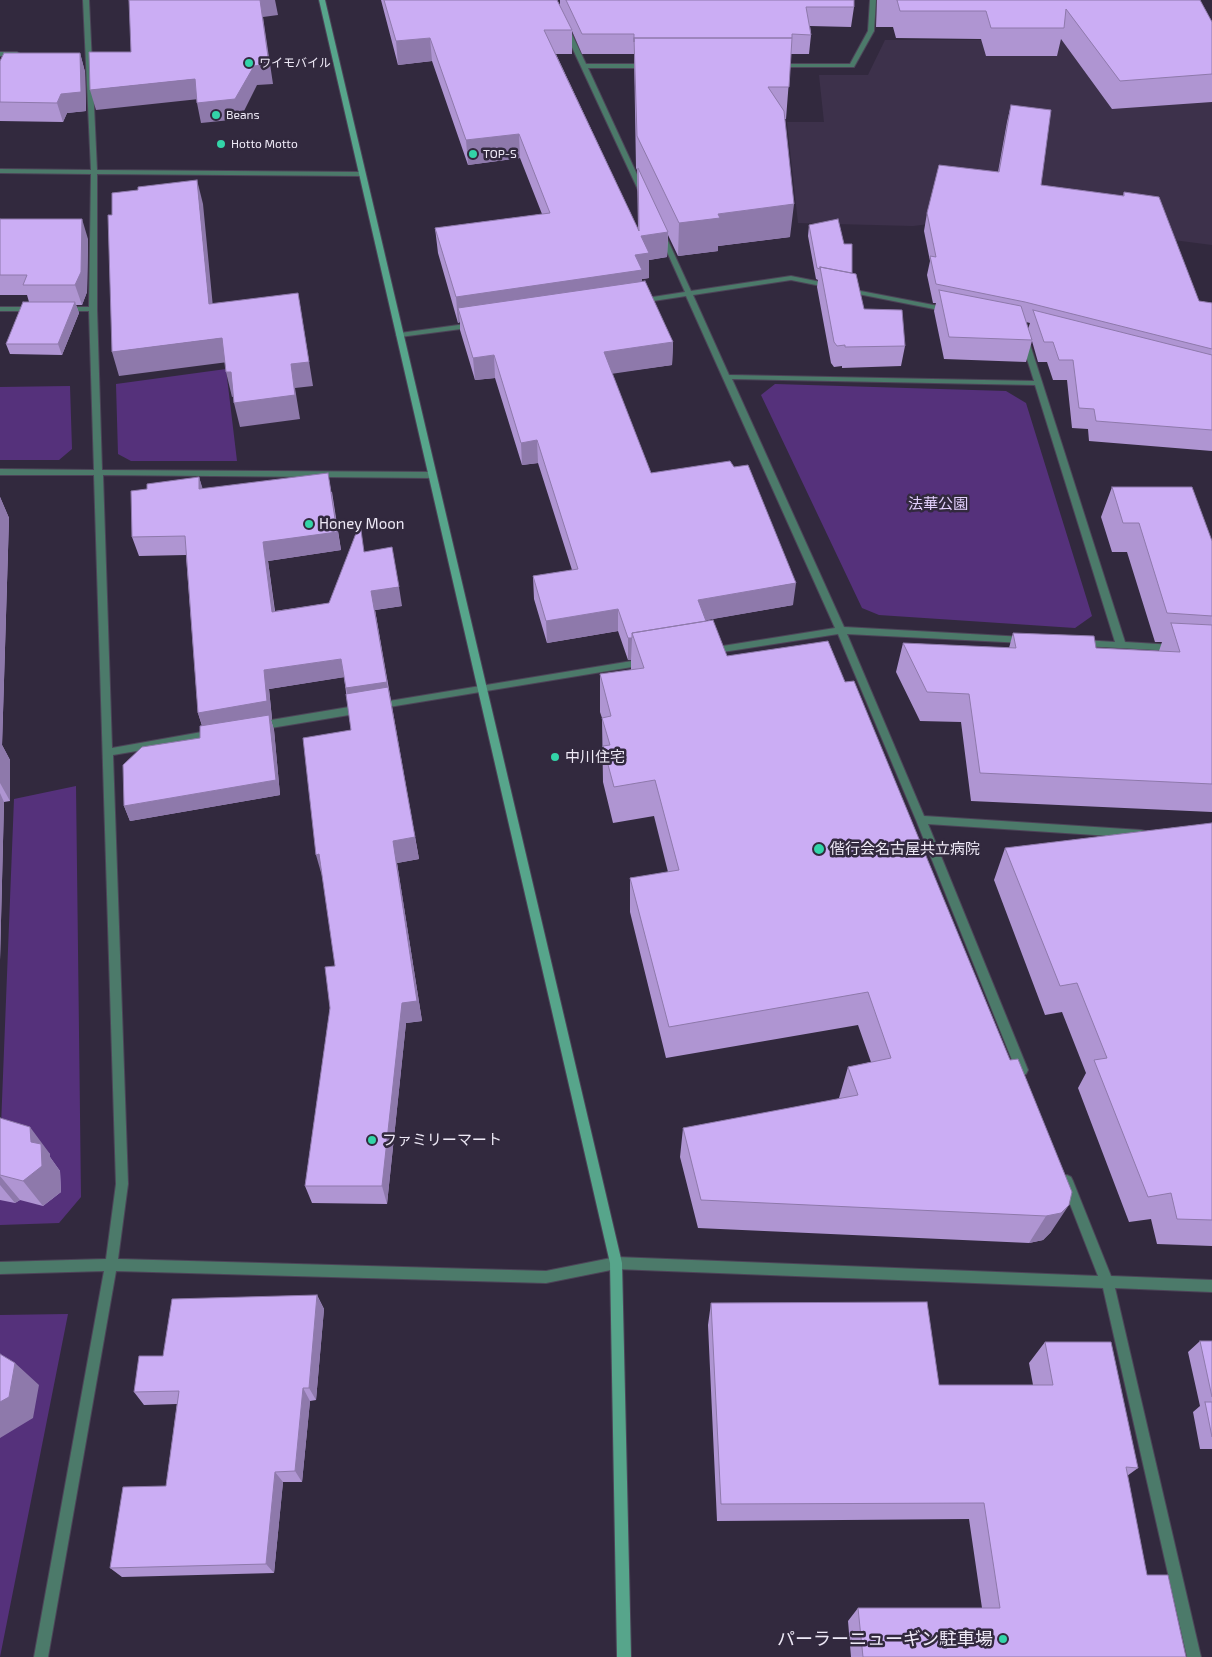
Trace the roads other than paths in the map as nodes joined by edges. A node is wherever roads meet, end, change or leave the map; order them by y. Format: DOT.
graph roads {
  1 [pos="86,0"];
  2 [pos="322,0"];
  3 [pos="873,0"];
  4 [pos="560,17"];
  5 [pos="0,54"];
  6 [pos="29,54"];
  7 [pos="584,66"];
  8 [pos="654,66"];
  9 [pos="773,66"];
  10 [pos="0,171"];
  11 [pos="94,172"];
  12 [pos="361,174"];
  13 [pos="649,206"];
  14 [pos="657,224"];
  15 [pos="690,294"];
  16 [pos="632,302"];
  17 [pos="0,309"];
  18 [pos="46,309"];
  19 [pos="56,309"];
  20 [pos="93,309"];
  21 [pos="953,311"];
  22 [pos="477,324"];
  23 [pos="1022,332"];
  24 [pos="400,335"];
  25 [pos="727,377"];
  26 [pos="1038,382"];
  27 [pos="0,472"];
  28 [pos="99,472"];
  29 [pos="432,474"];
  30 [pos="840,630"];
  31 [pos="1034,640"];
  32 [pos="1072,642"];
  33 [pos="1120,645"];
  34 [pos="1184,648"];
  35 [pos="695,654"];
  36 [pos="657,660"];
  37 [pos="482,689"];
  38 [pos="246,728"];
  39 [pos="226,732"];
  40 [pos="108,752"];
  41 [pos="921,820"];
  42 [pos="1154,834"];
  43 [pos="1028,1084"];
  44 [pos="1064,1175"];
  45 [pos="616,1264"];
  46 [pos="111,1265"];
  47 [pos="0,1268"];
  48 [pos="1108,1284"];
  49 [pos="1212,1286"];
  50 [pos="40,1657"];
  51 [pos="624,1657"];
  52 [pos="1194,1657"];
  1 -- 11 [label="street"];
  2 -- 12 [label="street"];
  3 -- 9 [label="street"];
  4 -- 7 [label="street"];
  5 -- 6 [label="street"];
  7 -- 8 [label="street"];
  7 -- 13 [label="street"];
  10 -- 11 [label="street"];
  11 -- 12 [label="street"];
  11 -- 20 [label="street"];
  12 -- 24 [label="street"];
  14 -- 15 [label="street"];
  15 -- 16 [label="street"];
  15 -- 21 [label="street"];
  15 -- 25 [label="street"];
  17 -- 18 [label="street"];
  19 -- 20 [label="street"];
  20 -- 28 [label="street"];
  22 -- 24 [label="street"];
  23 -- 26 [label="street"];
  24 -- 29 [label="street"];
  25 -- 26 [label="street"];
  25 -- 30 [label="street"];
  26 -- 33 [label="street"];
  27 -- 28 [label="street"];
  28 -- 29 [label="street"];
  28 -- 40 [label="street"];
  29 -- 37 [label="street"];
  30 -- 31 [label="street"];
  30 -- 35 [label="street"];
  30 -- 41 [label="street"];
  32 -- 33 [label="street"];
  33 -- 34 [label="street"];
  36 -- 37 [label="street"];
  37 -- 38 [label="street"];
  37 -- 45 [label="street"];
  39 -- 40 [label="street"];
  40 -- 46 [label="street"];
  41 -- 42 [label="street"];
  41 -- 43 [label="street"];
  44 -- 48 [label="street"];
  45 -- 46 [label="street"];
  45 -- 48 [label="street"];
  45 -- 51 [label="street"];
  46 -- 47 [label="street"];
  46 -- 50 [label="street"];
  48 -- 49 [label="street"];
  48 -- 52 [label="street"];
}
